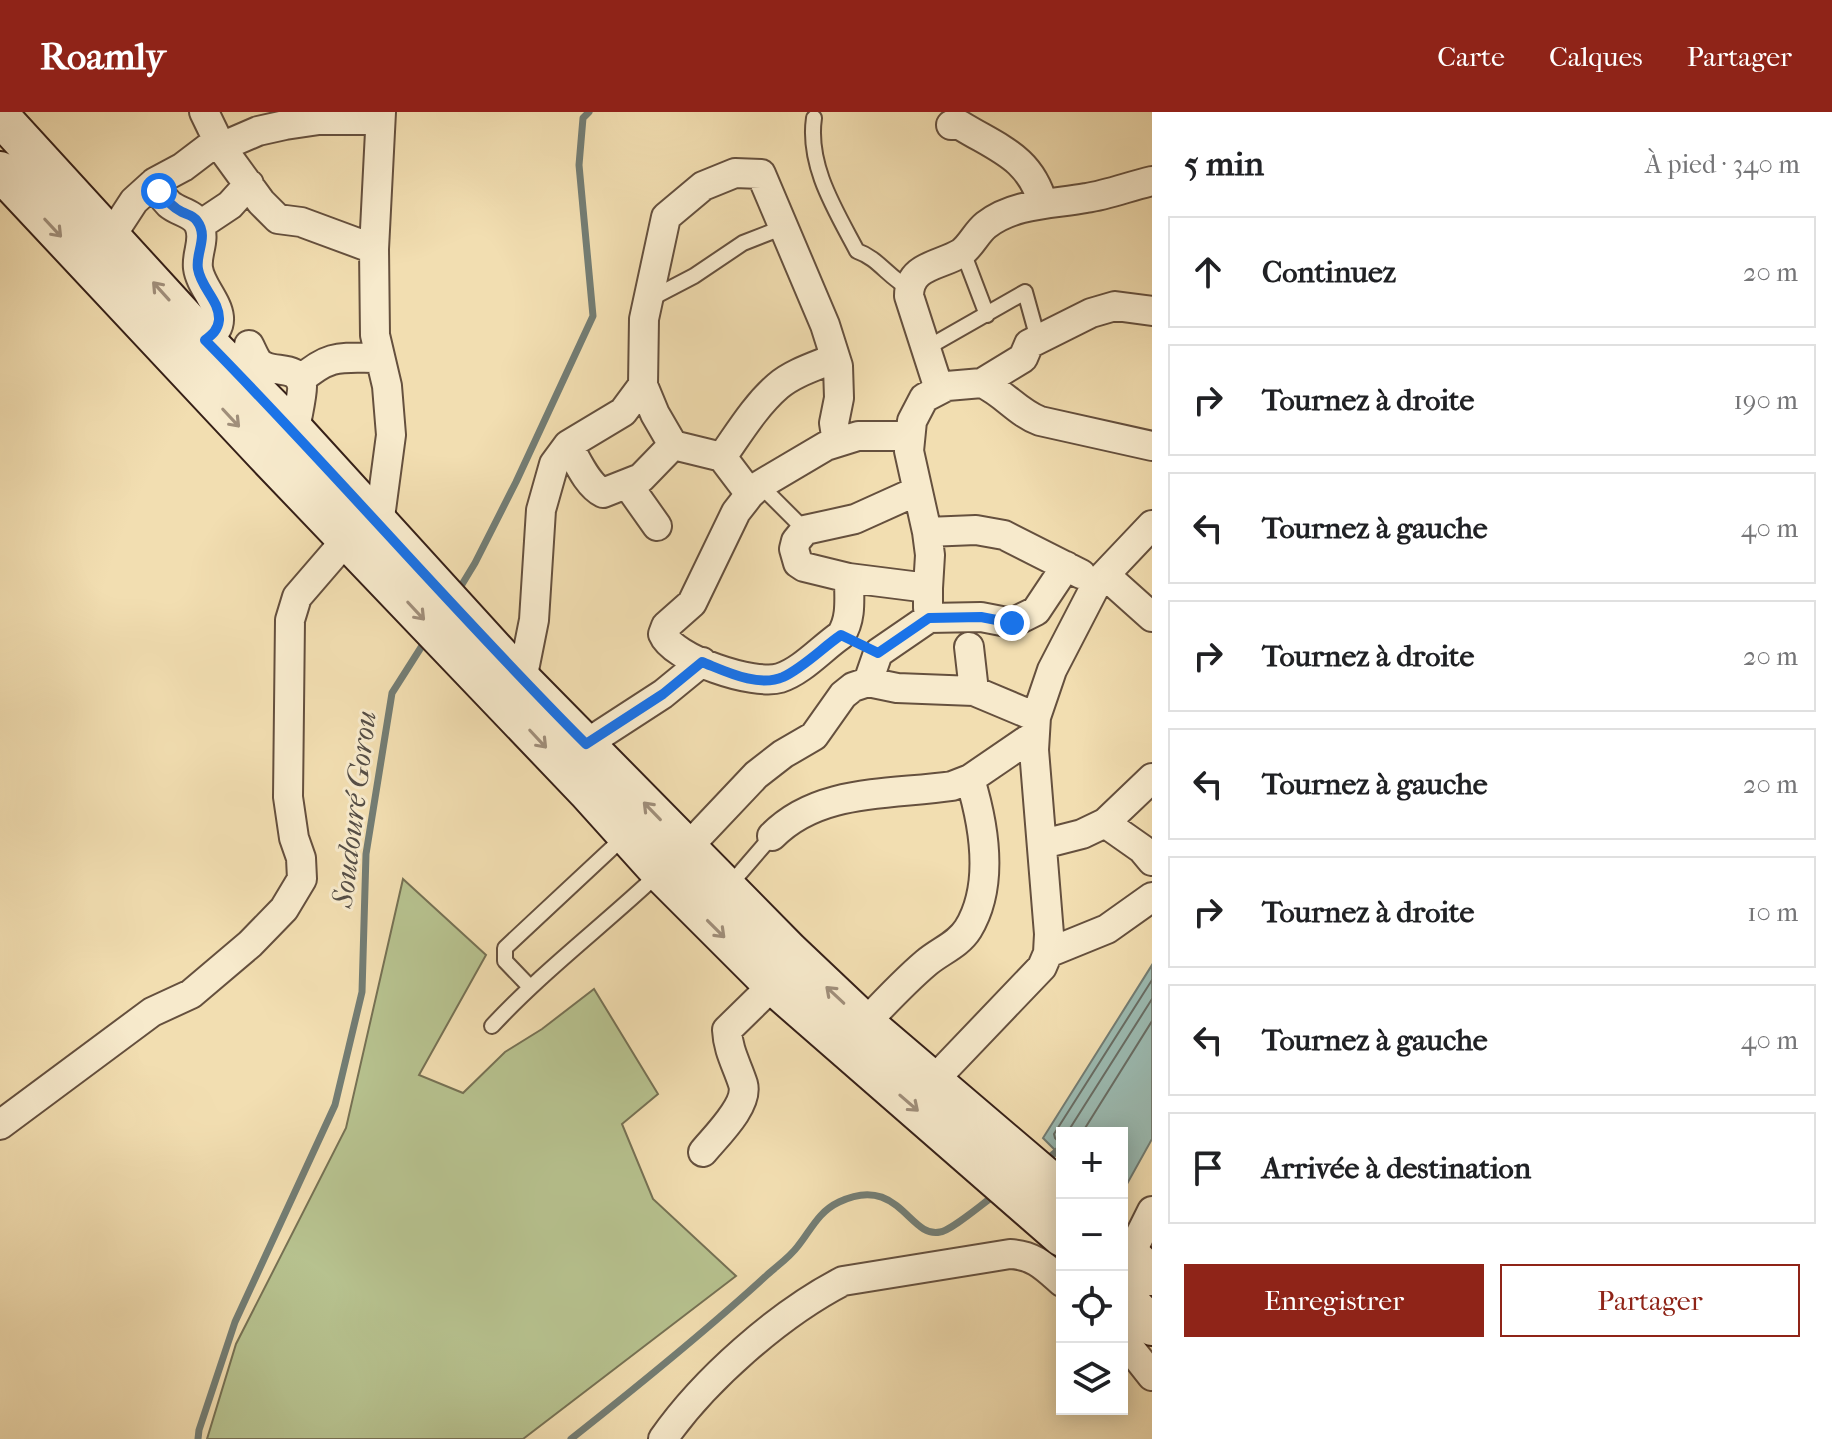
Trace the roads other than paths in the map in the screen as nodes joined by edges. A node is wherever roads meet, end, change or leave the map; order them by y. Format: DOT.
graph roads {
  1 [pos="207,113"];
  2 [pos="0,116"];
  3 [pos="380,116"];
  4 [pos="814,118"];
  5 [pos="951,125"];
  6 [pos="221,147"];
  7 [pos="0,171"];
  8 [pos="1152,181"];
  9 [pos="155,182"];
  10 [pos="249,184"];
  11 [pos="1043,204"];
  12 [pos="200,225"];
  13 [pos="784,227"];
  14 [pos="112,237"];
  15 [pos="374,249"];
  16 [pos="963,252"];
  17 [pos="89,266"];
  18 [pos="909,288"];
  19 [pos="647,300"];
  20 [pos="1152,311"];
  21 [pos="987,315"];
  22 [pos="1038,339"];
  23 [pos="205,340"];
  24 [pos="249,345"];
  25 [pos="925,349"];
  26 [pos="380,358"];
  27 [pos="835,358"];
  28 [pos="300,380"];
  29 [pos="982,383"];
  30 [pos="643,385"];
  31 [pos="939,389"];
  32 [pos="295,431"];
  33 [pos="909,436"];
  34 [pos="837,442"];
  35 [pos="568,445"];
  36 [pos="673,445"];
  37 [pos="1152,446"];
  38 [pos="722,457"];
  39 [pos="628,485"];
  40 [pos="755,490"];
  41 [pos="917,491"];
  42 [pos="1152,525"];
  43 [pos="657,526"];
  44 [pos="805,530"];
  45 [pos="927,532"];
  46 [pos="370,539"];
  47 [pos="1066,566"];
  48 [pos="849,578"];
  49 [pos="1101,579"];
  50 [pos="928,588"];
  51 [pos="1152,617"];
  52 [pos="929,618"];
  53 [pos="841,635"];
  54 [pos="969,647"];
  55 [pos="878,653"];
  56 [pos="702,662"];
  57 [pos="868,682"];
  58 [pos="511,690"];
  59 [pos="974,691"];
  60 [pos="1035,727"];
  61 [pos="586,744"];
  62 [pos="1152,778"];
  63 [pos="970,779"];
  64 [pos="1105,823"];
  65 [pos="627,835"];
  66 [pos="772,836"];
  67 [pos="1043,844"];
  68 [pos="673,860"];
  69 [pos="1152,861"];
  70 [pos="728,887"];
  71 [pos="1152,897"];
  72 [pos="1048,953"];
  73 [pos="773,985"];
  74 [pos="529,986"];
  75 [pos="492,1026"];
  76 [pos="854,1034"];
  77 [pos="934,1080"];
  78 [pos="0,1125"];
  79 [pos="703,1152"];
  80 [pos="1030,1181"];
  81 [pos="1152,1211"];
  82 [pos="1056,1226"];
  83 [pos="1132,1262"];
  84 [pos="1056,1277"];
  85 [pos="1128,1300"];
  86 [pos="1152,1326"];
  87 [pos="1126,1343"];
  88 [pos="1152,1376"];
  89 [pos="663,1439"];
  1 -- 6 [label="street"];
  2 -- 14 [label="main road"];
  3 -- 6 [label="street"];
  3 -- 15 [label="street"];
  4 -- 18 [label="lane"];
  5 -- 11 [label="street"];
  6 -- 9 [label="street"];
  6 -- 10 [label="street"];
  7 -- 17 [label="main road, one-way"];
  8 -- 11 [label="street"];
  9 -- 12 [label="street"];
  9 -- 14 [label="street"];
  10 -- 12 [label="street"];
  10 -- 15 [label="street"];
  11 -- 16 [label="street"];
  12 -- 23 [label="street"];
  13 -- 19 [label="lane"];
  13 -- 19 [label="street"];
  13 -- 27 [label="street"];
  14 -- 17 [label="street"];
  23 -- 14 [label="main road, one-way"];
  15 -- 26 [label="street"];
  16 -- 18 [label="street"];
  16 -- 21 [label="lane"];
  17 -- 46 [label="main road, one-way"];
  18 -- 25 [label="street"];
  19 -- 30 [label="street"];
  20 -- 22 [label="street"];
  21 -- 22 [label="lane"];
  21 -- 25 [label="lane"];
  22 -- 29 [label="street"];
  23 -- 32 [label="main road"];
  24 -- 28 [label="street"];
  25 -- 31 [label="street"];
  26 -- 28 [label="street"];
  26 -- 46 [label="street"];
  27 -- 34 [label="street"];
  27 -- 38 [label="street"];
  28 -- 32 [label="street"];
  29 -- 31 [label="street"];
  29 -- 37 [label="street"];
  30 -- 35 [label="street"];
  30 -- 36 [label="street"];
  31 -- 33 [label="street"];
  32 -- 46 [label="main road"];
  33 -- 34 [label="street"];
  33 -- 41 [label="street"];
  34 -- 40 [label="street"];
  35 -- 39 [label="street"];
  35 -- 58 [label="street"];
  36 -- 38 [label="street"];
  36 -- 39 [label="street"];
  38 -- 40 [label="street"];
  39 -- 43 [label="street"];
  40 -- 44 [label="lane"];
  40 -- 56 [label="street"];
  41 -- 44 [label="street"];
  41 -- 45 [label="street"];
  42 -- 49 [label="street"];
  44 -- 48 [label="street"];
  45 -- 47 [label="street"];
  45 -- 50 [label="street"];
  46 -- 58 [label="main road"];
  46 -- 78 [label="street"];
  47 -- 49 [label="street"];
  47 -- 52 [label="street"];
  48 -- 50 [label="street"];
  48 -- 53 [label="street"];
  49 -- 51 [label="street"];
  49 -- 60 [label="street"];
  50 -- 52 [label="street"];
  52 -- 55 [label="street"];
  53 -- 55 [label="street"];
  53 -- 56 [label="street"];
  54 -- 59 [label="street"];
  55 -- 57 [label="street"];
  56 -- 61 [label="street"];
  57 -- 59 [label="street"];
  57 -- 68 [label="street"];
  58 -- 61 [label="main road"];
  58 -- 65 [label="main road, one-way"];
  59 -- 60 [label="street"];
  60 -- 63 [label="street"];
  60 -- 67 [label="street"];
  68 -- 61 [label="main road, one-way"];
  62 -- 64 [label="street"];
  63 -- 66 [label="street"];
  63 -- 76 [label="street"];
  64 -- 67 [label="street"];
  64 -- 69 [label="street"];
  65 -- 68 [label="main road"];
  65 -- 74 [label="lane"];
  66 -- 70 [label="lane"];
  67 -- 72 [label="street"];
  68 -- 70 [label="main road"];
  68 -- 73 [label="main road, one-way"];
  68 -- 74 [label="lane"];
  76 -- 70 [label="main road, one-way"];
  71 -- 72 [label="street"];
  72 -- 77 [label="street"];
  73 -- 76 [label="main road"];
  73 -- 79 [label="street"];
  74 -- 75 [label="lane"];
  76 -- 77 [label="main road"];
  76 -- 80 [label="main road, one-way"];
  77 -- 80 [label="main road"];
  80 -- 82 [label="main road"];
  81 -- 83 [label="street"];
  84 -- 89 [label="street"];
  85 -- 86 [label="main road"];
  87 -- 88 [label="street"];
}
